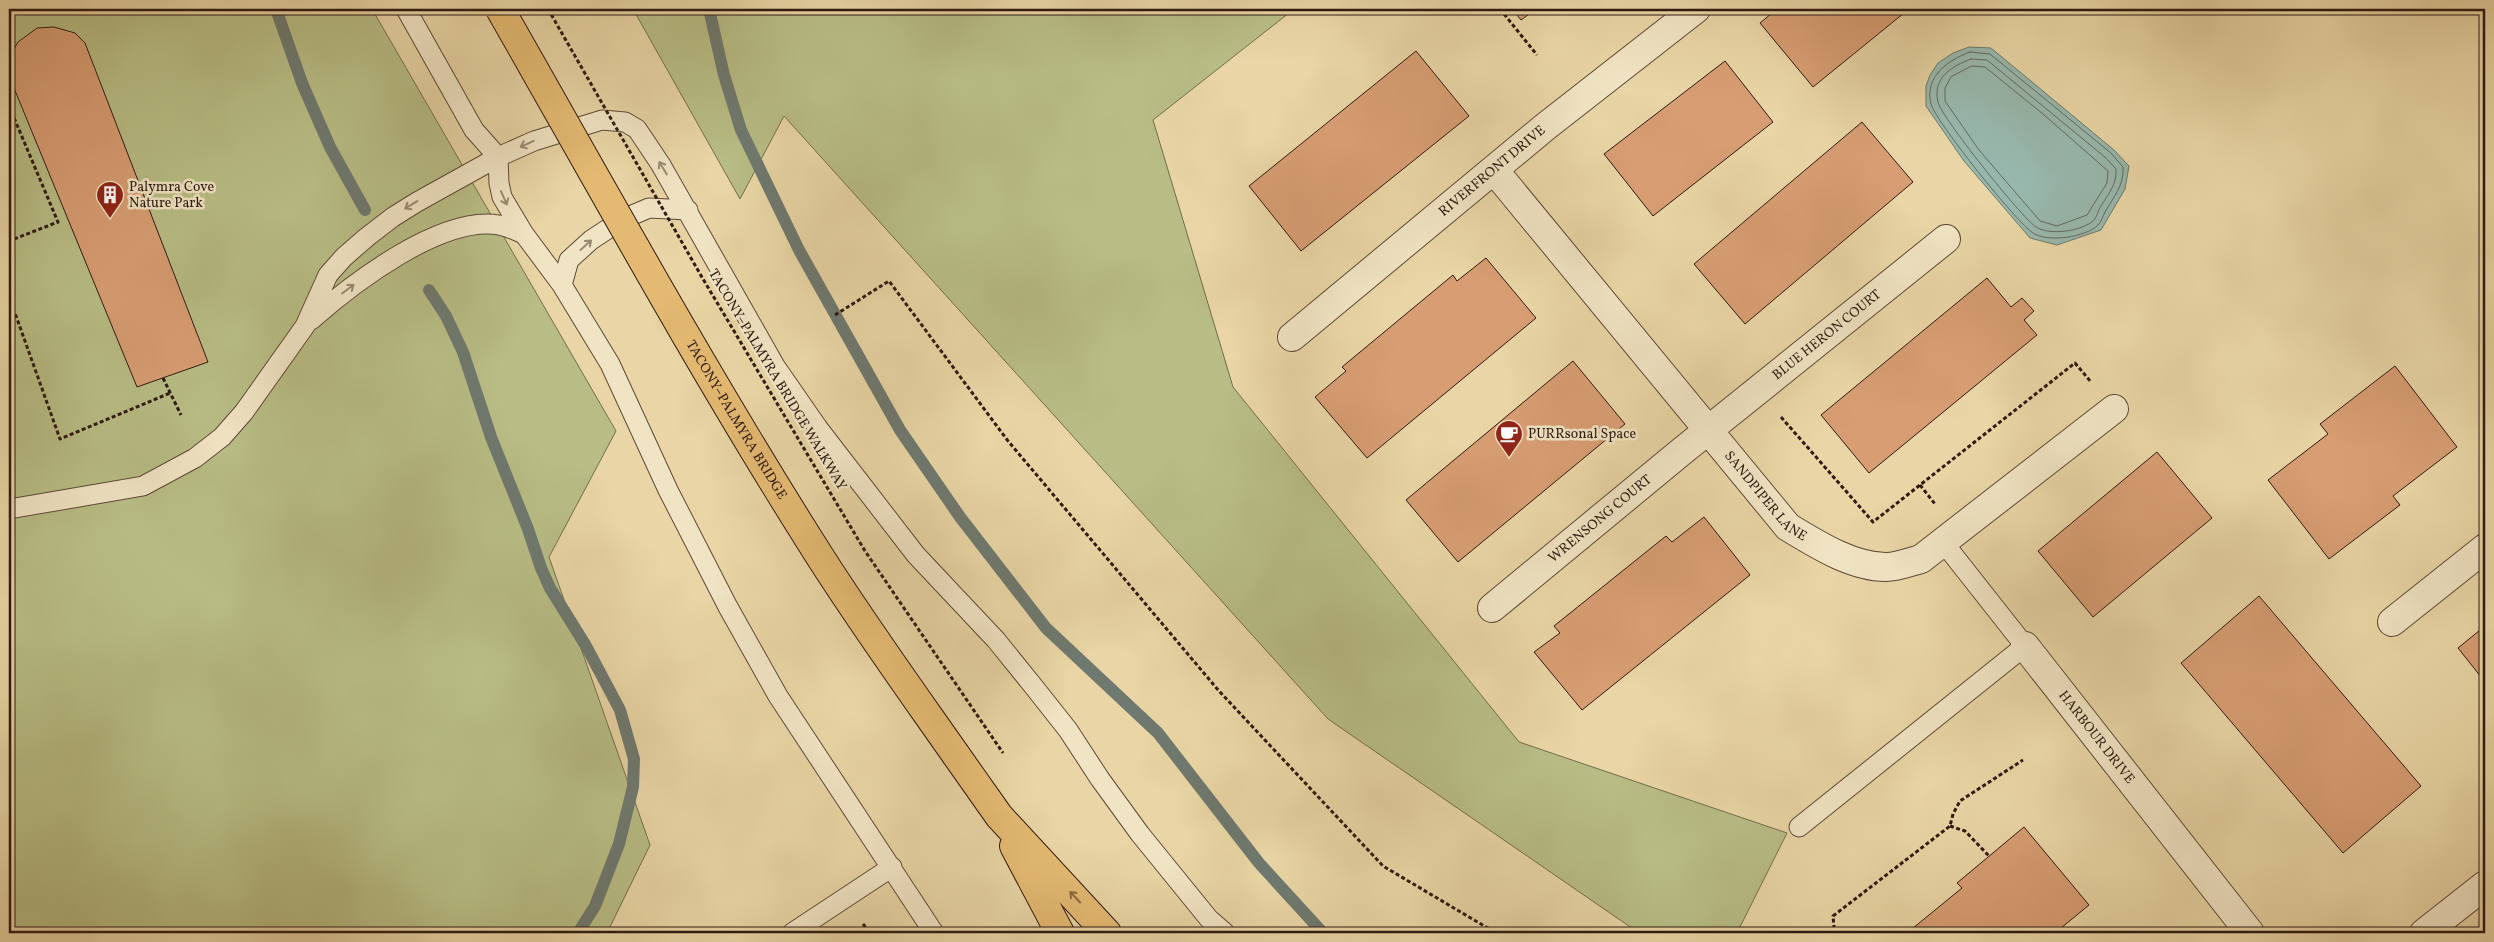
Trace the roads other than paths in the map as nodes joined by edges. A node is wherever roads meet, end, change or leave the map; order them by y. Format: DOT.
graph roads {
  1 [pos="406,9"];
  2 [pos="500,9"];
  3 [pos="1696,9"];
  4 [pos="498,157"];
  5 [pos="1494,170"];
  6 [pos="688,210"];
  7 [pos="524,234"];
  8 [pos="1946,239"];
  9 [pos="562,285"];
  10 [pos="305,326"];
  11 [pos="1292,337"];
  12 [pos="2114,408"];
  13 [pos="1708,430"];
  14 [pos="9,509"];
  15 [pos="1943,542"];
  16 [pos="2485,548"];
  17 [pos="1492,608"];
  18 [pos="2392,622"];
  19 [pos="2025,646"];
  20 [pos="999,816"];
  21 [pos="1799,827"];
  22 [pos="892,867"];
  23 [pos="2485,885"];
  24 [pos="792,933"];
  25 [pos="934,933"];
  26 [pos="1060,933"];
  27 [pos="1107,933"];
  28 [pos="1225,933"];
  29 [pos="2250,933"];
  30 [pos="2424,933"];
  1 -- 4 [label="lane"];
  2 -- 20 [label="highway, TACONY–PALMYRA BRIDGE, bridge"];
  3 -- 5 [label="street, RIVERFRONT DRIVE"];
  6 -- 4 [label="lane, one-way"];
  4 -- 7 [label="lane, one-way"];
  4 -- 10 [label="lane, one-way"];
  5 -- 11 [label="street, RIVERFRONT DRIVE"];
  5 -- 13 [label="street, SANDPIPER LANE"];
  9 -- 6 [label="lane, one-way"];
  6 -- 28 [label="lane"];
  7 -- 9 [label="lane"];
  10 -- 7 [label="lane, one-way"];
  8 -- 13 [label="street, BLUE HERON COURT"];
  9 -- 22 [label="lane"];
  10 -- 14 [label="lane"];
  12 -- 15 [label="street, SANDPIPER LANE"];
  13 -- 15 [label="street, SANDPIPER LANE"];
  13 -- 17 [label="street, WRENSONG COURT"];
  15 -- 19 [label="lane, HARBOUR DRIVE"];
  16 -- 18 [label="street"];
  19 -- 21 [label="lane"];
  19 -- 29 [label="street, HARBOUR DRIVE"];
  20 -- 26 [label="highway, TACONY–PALMYRA BRIDGE"];
  27 -- 20 [label="highway, TACONY–PALMYRA BRIDGE, one-way"];
  22 -- 24 [label="lane"];
  22 -- 25 [label="lane"];
  23 -- 30 [label="street"];
}
